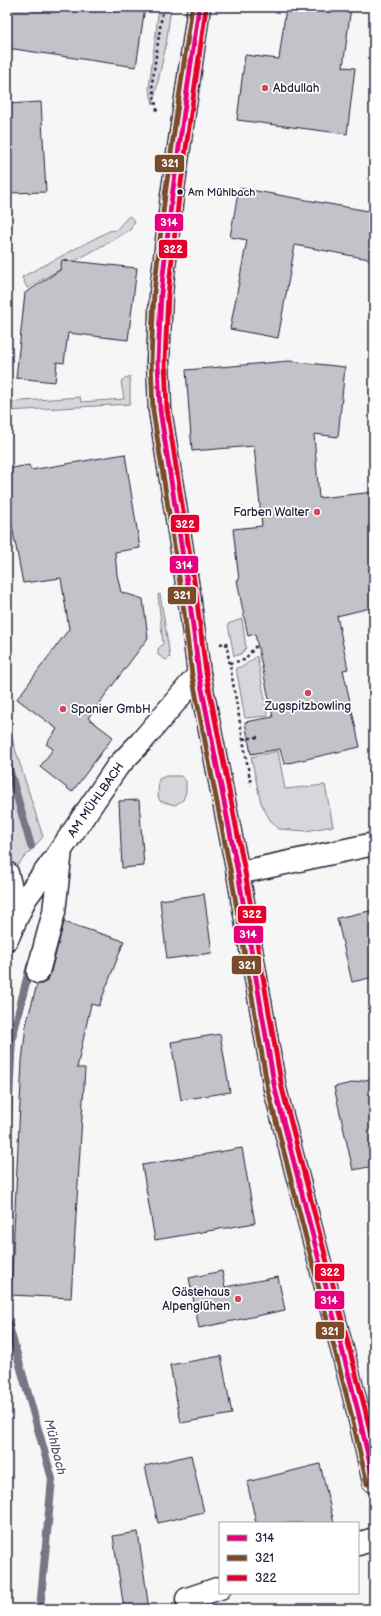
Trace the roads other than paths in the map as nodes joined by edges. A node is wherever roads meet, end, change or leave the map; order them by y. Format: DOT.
graph roads {
  1 [pos="199,7"];
  2 [pos="199,674"];
  3 [pos="374,844"];
  4 [pos="58,853"];
  5 [pos="7,873"];
  6 [pos="238,873"];
  7 [pos="21,907"];
  8 [pos="7,939"];
  9 [pos="38,972"];
  10 [pos="374,1482"];
  11 [pos="374,1539"];
  12 [pos="359,1544"];
  13 [pos="219,1588"];
  14 [pos="187,1599"];
  1 -- 2 [label="main road"];
  2 -- 4 [label="main road, AM MÜHLBACH"];
  2 -- 6 [label="main road"];
  3 -- 6 [label="main road"];
  4 -- 7 [label="main road, AM MÜHLBACH"];
  4 -- 9 [label="main road"];
  5 -- 7 [label="main road"];
  6 -- 10 [label="main road"];
  7 -- 8 [label="main road, AM MÜHLBACH"];
  11 -- 12 [label="main road"];
  13 -- 14 [label="main road"];
}
